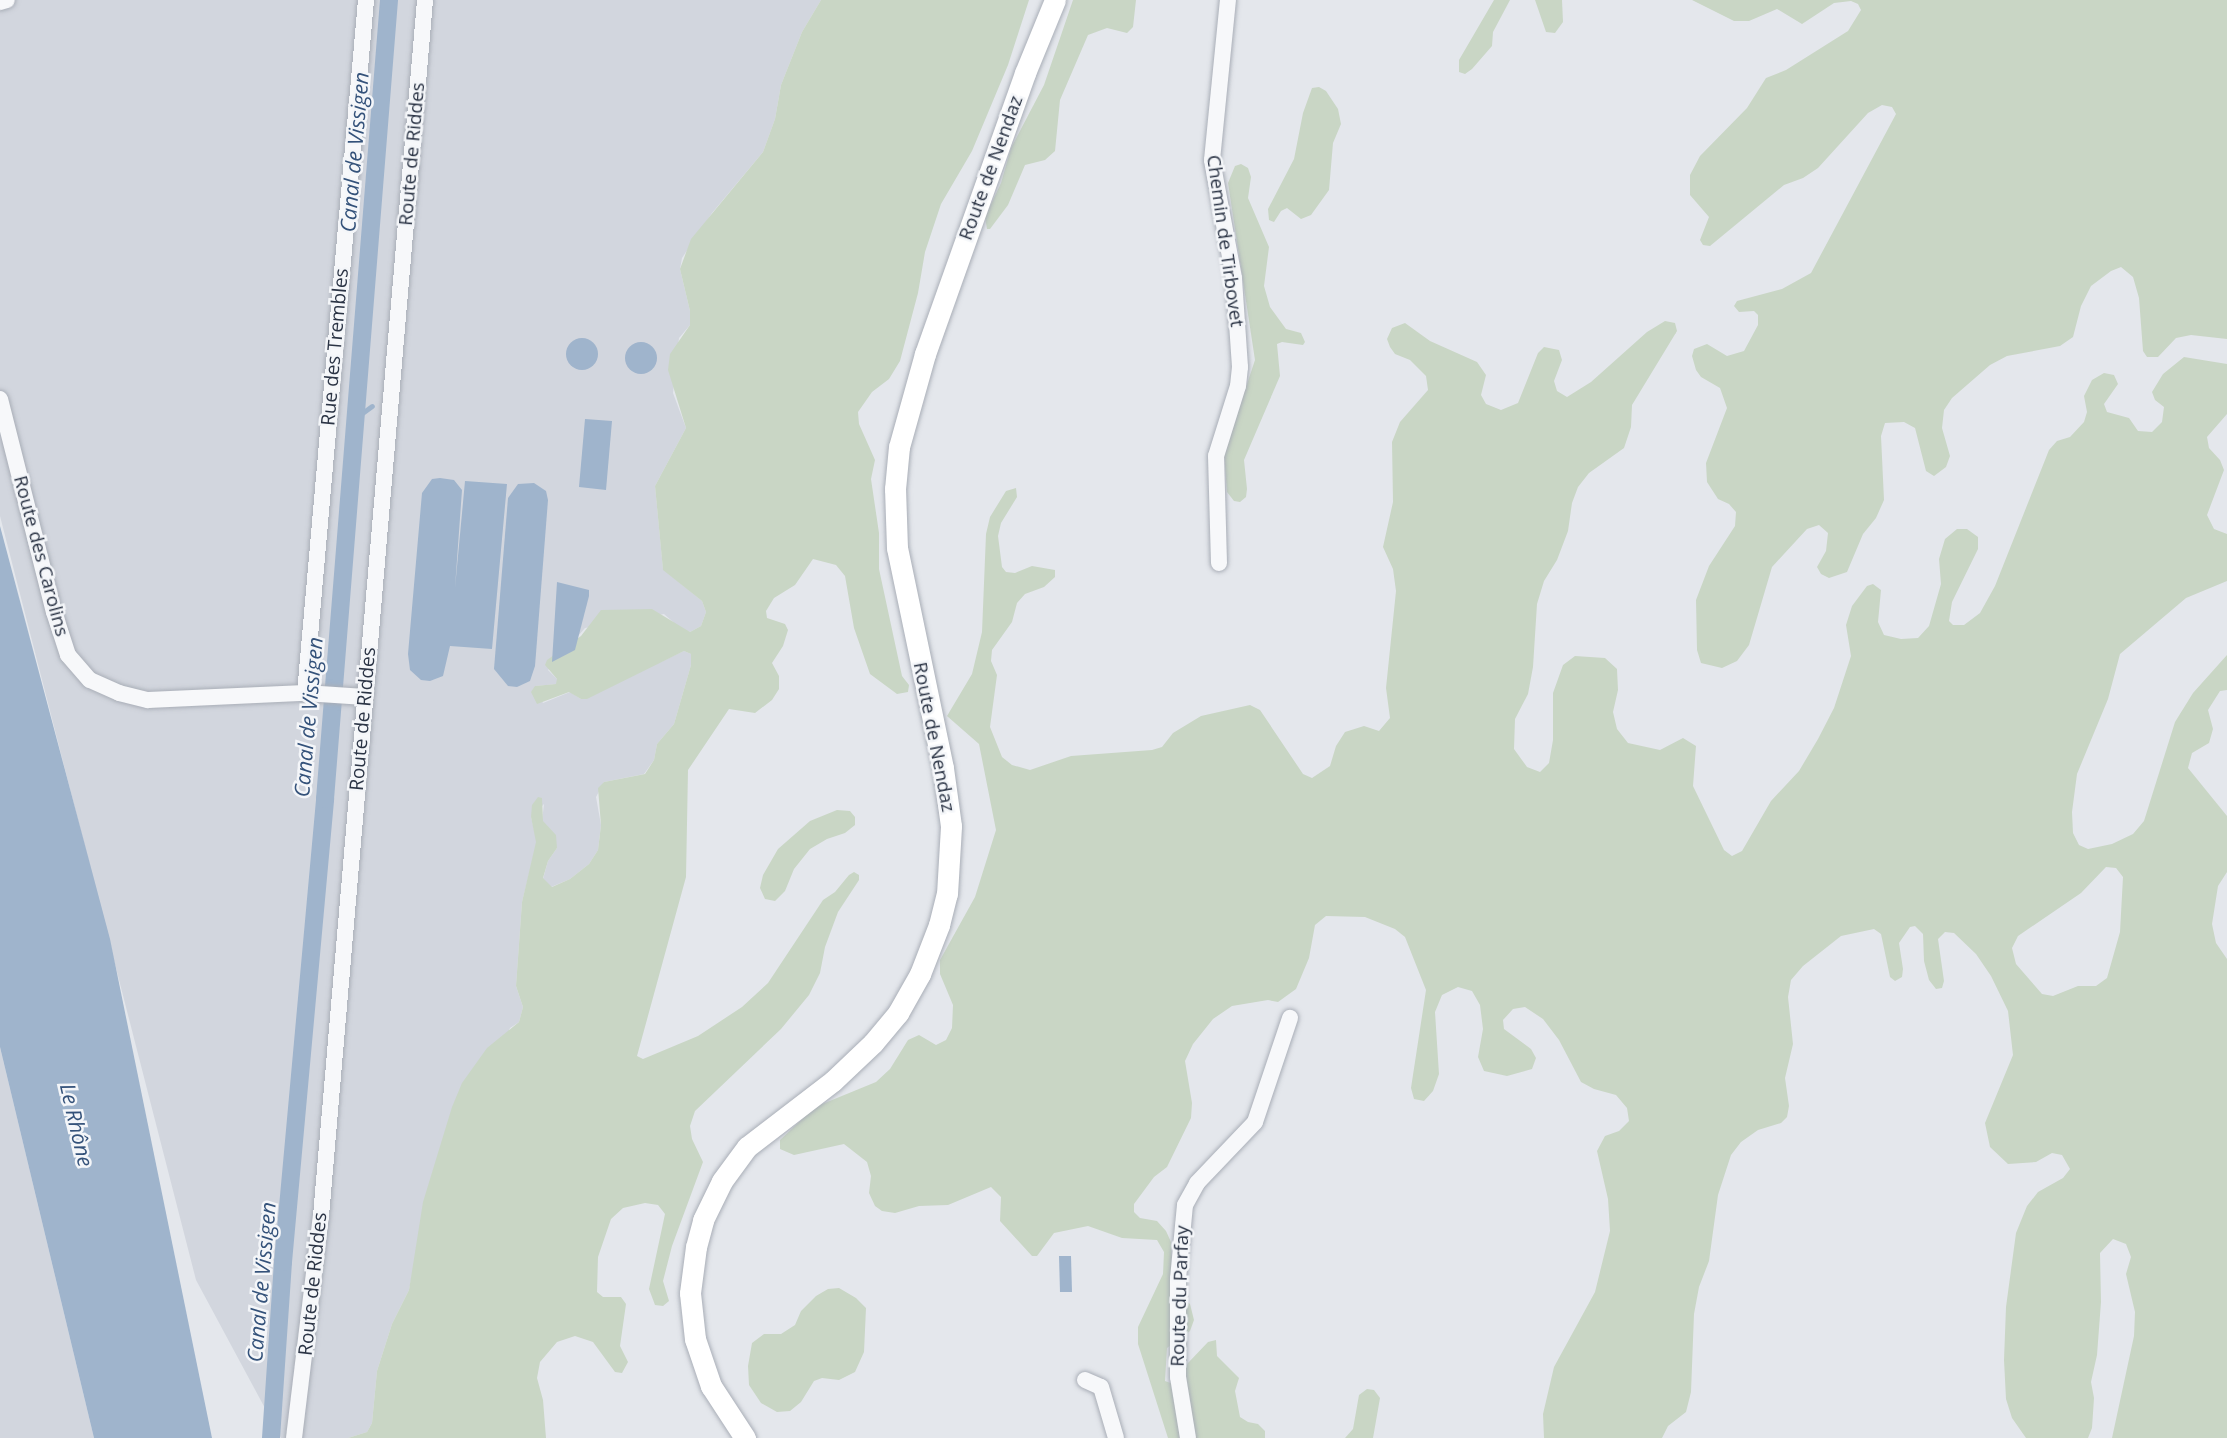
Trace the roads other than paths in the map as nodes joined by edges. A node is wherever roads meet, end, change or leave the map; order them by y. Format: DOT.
graph roads {
  1 [pos="7,0"];
  2 [pos="366,0"];
  3 [pos="425,0"];
  4 [pos="1055,0"];
  5 [pos="1228,0"];
  6 [pos="0,2"];
  7 [pos="0,399"];
  8 [pos="1219,563"];
  9 [pos="304,693"];
  10 [pos="365,698"];
  11 [pos="1290,1018"];
  12 [pos="1085,1380"];
  13 [pos="294,1438"];
  14 [pos="746,1438"];
  15 [pos="1116,1438"];
  16 [pos="1188,1438"];
  1 -- 6 [label="street"];
  2 -- 9 [label="street, Rue des Trembles"];
  3 -- 10 [label="street, Route de Riddes"];
  4 -- 14 [label="main road, Route de Nendaz"];
  5 -- 8 [label="street, Chemin de Tirbovet"];
  7 -- 9 [label="street, Route des Carolins"];
  9 -- 10 [label="street, Route des Carolins"];
  10 -- 13 [label="street, Route de Riddes"];
  11 -- 16 [label="street, Route du Parfay"];
  12 -- 15 [label="street"];
}
